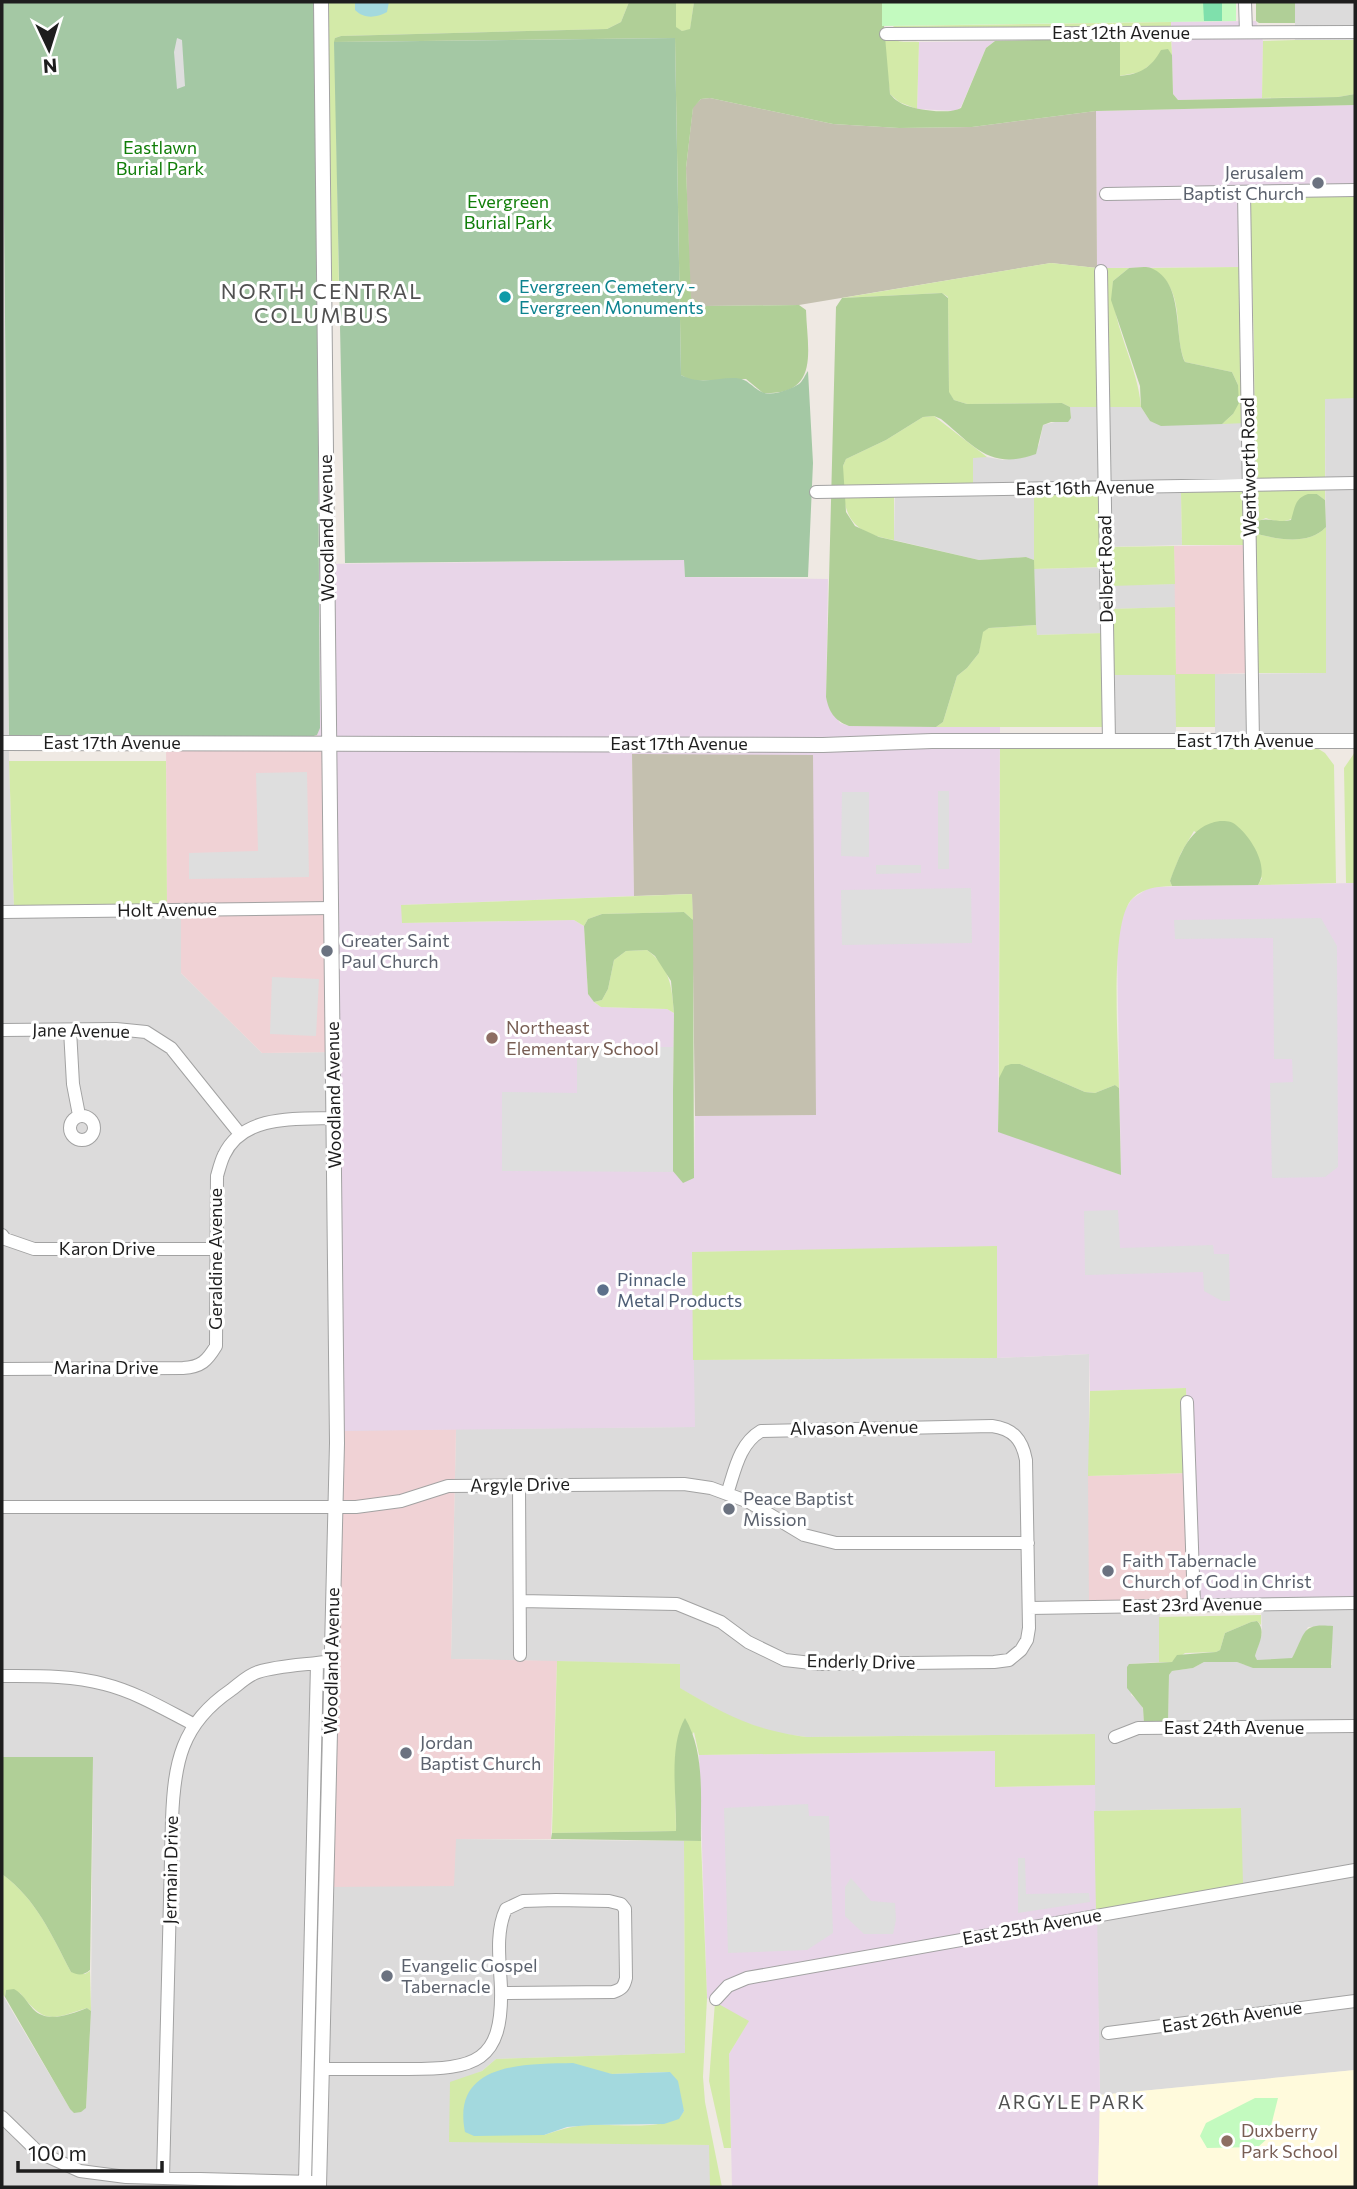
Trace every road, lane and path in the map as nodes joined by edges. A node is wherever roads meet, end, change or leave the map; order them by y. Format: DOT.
graph roads {
  1 [pos="321,2"];
  2 [pos="1245,2"];
  3 [pos="1246,32"];
  4 [pos="1355,32"];
  5 [pos="886,34"];
  6 [pos="1355,190"];
  7 [pos="1244,192"];
  8 [pos="1106,194"];
  9 [pos="1101,271"];
  10 [pos="1355,483"];
  11 [pos="1249,485"];
  12 [pos="1105,487"];
  13 [pos="816,492"];
  14 [pos="1109,741"];
  15 [pos="1254,741"];
  16 [pos="1355,741"];
  17 [pos="2,743"];
  18 [pos="329,744"];
  19 [pos="332,908"];
  20 [pos="2,912"];
  21 [pos="2,1030"];
  22 [pos="70,1030"];
  23 [pos="79,1115"];
  24 [pos="335,1118"];
  25 [pos="240,1134"];
  26 [pos="2,1235"];
  27 [pos="216,1249"];
  28 [pos="208,1360"];
  29 [pos="2,1369"];
  30 [pos="1187,1402"];
  31 [pos="519,1485"];
  32 [pos="727,1494"];
  33 [pos="2,1507"];
  34 [pos="336,1507"];
  35 [pos="1028,1542"];
  36 [pos="520,1601"];
  37 [pos="1355,1603"];
  38 [pos="1194,1605"];
  39 [pos="1029,1608"];
  40 [pos="520,1655"];
  41 [pos="324,1662"];
  42 [pos="2,1676"];
  43 [pos="193,1724"];
  44 [pos="1355,1726"];
  45 [pos="1115,1737"];
  46 [pos="1355,1870"];
  47 [pos="501,1993"];
  48 [pos="716,1999"];
  49 [pos="1355,2001"];
  50 [pos="1108,2033"];
  51 [pos="323,2069"];
  52 [pos="2,2117"];
  53 [pos="163,2178"];
  54 [pos="315,2184"];
  1 -- 18 [label="street, Woodland Avenue"];
  2 -- 3 [label="street"];
  3 -- 4 [label="street, East 12th Avenue"];
  3 -- 5 [label="street, East 12th Avenue"];
  6 -- 7 [label="street"];
  7 -- 8 [label="street"];
  7 -- 11 [label="street, Wentworth Road"];
  9 -- 12 [label="street, Delbert Road"];
  10 -- 11 [label="street, East 16th Avenue"];
  11 -- 12 [label="street, East 16th Avenue"];
  11 -- 15 [label="street, Wentworth Road"];
  12 -- 13 [label="street, East 16th Avenue"];
  12 -- 14 [label="street, Delbert Road"];
  14 -- 15 [label="street, East 17th Avenue"];
  14 -- 18 [label="street, East 17th Avenue"];
  15 -- 16 [label="street, East 17th Avenue"];
  17 -- 18 [label="street, East 17th Avenue"];
  18 -- 19 [label="street, Woodland Avenue"];
  19 -- 20 [label="street, Holt Avenue"];
  19 -- 24 [label="street, Woodland Avenue"];
  21 -- 22 [label="street, Jane Avenue"];
  22 -- 23 [label="street"];
  22 -- 25 [label="street, Jane Avenue"];
  24 -- 25 [label="street"];
  24 -- 34 [label="street, Woodland Avenue"];
  25 -- 27 [label="street, Geraldine Avenue"];
  26 -- 27 [label="street, Karon Drive"];
  27 -- 28 [label="street, Geraldine Avenue"];
  28 -- 29 [label="street, Marina Drive"];
  30 -- 38 [label="street"];
  31 -- 32 [label="street, Argyle Drive"];
  31 -- 34 [label="street, Argyle Drive"];
  31 -- 36 [label="street"];
  32 -- 35 [label="street, Argyle Drive"];
  32 -- 35 [label="street, Alvason Avenue"];
  33 -- 34 [label="street, Argyle Drive"];
  34 -- 41 [label="street, Woodland Avenue"];
  35 -- 39 [label="street"];
  36 -- 39 [label="street, Enderly Drive"];
  36 -- 40 [label="street"];
  37 -- 38 [label="street, East 23rd Avenue"];
  38 -- 39 [label="street, East 23rd Avenue"];
  41 -- 43 [label="street, Jermain Drive"];
  41 -- 51 [label="street, Woodland Avenue"];
  41 -- 54 [label="street"];
  42 -- 43 [label="street"];
  43 -- 53 [label="street, Jermain Drive"];
  44 -- 45 [label="street, East 24th Avenue"];
  46 -- 48 [label="street, East 25th Avenue"];
  47 -- 47 [label="street"];
  47 -- 51 [label="street"];
  49 -- 50 [label="street, East 26th Avenue"];
  51 -- 54 [label="street, Woodland Avenue"];
  52 -- 53 [label="street"];
  53 -- 54 [label="street"];
}
